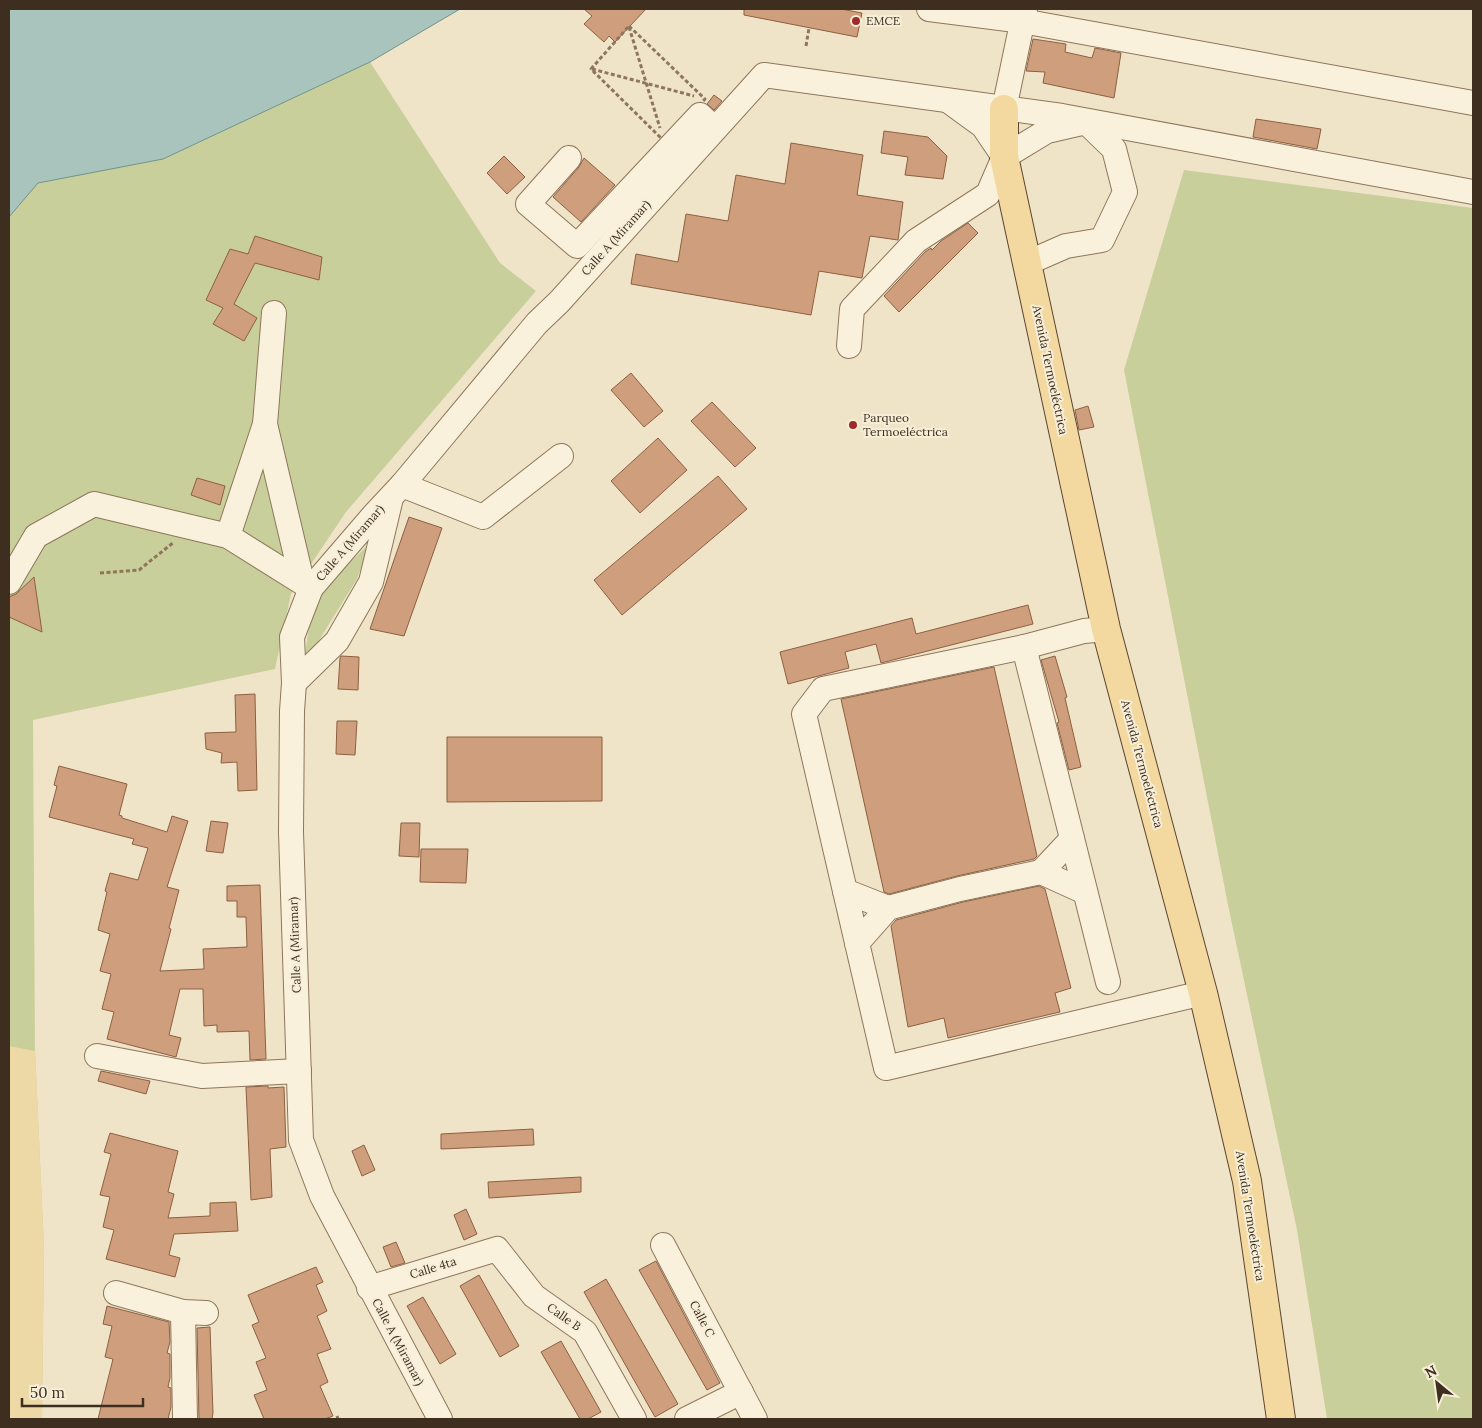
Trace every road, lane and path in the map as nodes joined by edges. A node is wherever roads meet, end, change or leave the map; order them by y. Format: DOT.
graph roads {
  1 [pos="929,9"];
  2 [pos="1024,15"];
  3 [pos="629,26"];
  4 [pos="809,28"];
  5 [pos="806,46"];
  6 [pos="591,69"];
  7 [pos="647,84"];
  8 [pos="705,99"];
  9 [pos="947,99"];
  10 [pos="1473,103"];
  11 [pos="1004,109"];
  12 [pos="1086,122"];
  13 [pos="714,128"];
  14 [pos="664,141"];
  15 [pos="1004,157"];
  16 [pos="568,158"];
  17 [pos="1473,192"];
  18 [pos="1027,263"];
  19 [pos="274,313"];
  20 [pos="850,346"];
  21 [pos="265,424"];
  22 [pos="560,456"];
  23 [pos="397,491"];
  24 [pos="192,527"];
  25 [pos="228,536"];
  26 [pos="100,573"];
  27 [pos="9,582"];
  28 [pos="307,584"];
  29 [pos="1106,629"];
  30 [pos="1024,647"];
  31 [pos="294,682"];
  32 [pos="1072,839"];
  33 [pos="1041,872"];
  34 [pos="845,891"];
  35 [pos="1085,892"];
  36 [pos="888,908"];
  37 [pos="857,943"];
  38 [pos="1108,982"];
  39 [pos="1203,993"];
  40 [pos="96,1056"];
  41 [pos="299,1071"];
  42 [pos="663,1245"];
  43 [pos="497,1249"];
  44 [pos="369,1288"];
  45 [pos="116,1293"];
  46 [pos="741,1392"];
  47 [pos="185,1419"];
  48 [pos="440,1419"];
  49 [pos="634,1419"];
  50 [pos="687,1419"];
  51 [pos="755,1419"];
  52 [pos="1282,1419"];
  1 -- 2 [label="street"];
  2 -- 10 [label="street"];
  2 -- 11 [label="street"];
  3 -- 6 [label="path"];
  3 -- 7 [label="path"];
  3 -- 8 [label="path"];
  4 -- 5 [label="path"];
  6 -- 7 [label="path"];
  6 -- 14 [label="path"];
  7 -- 8 [label="path"];
  7 -- 14 [label="path"];
  8 -- 14 [label="path"];
  9 -- 11 [label="street, Calle A (Miramar)"];
  9 -- 13 [label="street, Calle A (Miramar)"];
  9 -- 15 [label="street"];
  11 -- 12 [label="street, Calle A (Miramar)"];
  11 -- 15 [label="main road, Avenida Termoeléctrica"];
  12 -- 15 [label="street"];
  12 -- 17 [label="street, Calle A (Miramar)"];
  12 -- 18 [label="street"];
  13 -- 16 [label="street"];
  13 -- 23 [label="street, Calle A (Miramar)"];
  15 -- 18 [label="main road, Avenida Termoeléctrica"];
  15 -- 20 [label="street"];
  18 -- 29 [label="main road, Avenida Termoeléctrica"];
  19 -- 21 [label="street"];
  21 -- 25 [label="street"];
  21 -- 28 [label="street"];
  22 -- 23 [label="street"];
  23 -- 28 [label="street, Calle A (Miramar)"];
  23 -- 31 [label="street"];
  24 -- 25 [label="street"];
  24 -- 26 [label="path"];
  24 -- 27 [label="street"];
  25 -- 28 [label="street"];
  28 -- 31 [label="street, Calle A (Miramar)"];
  29 -- 30 [label="street"];
  29 -- 39 [label="main road, Avenida Termoeléctrica"];
  30 -- 32 [label="street"];
  30 -- 34 [label="street"];
  31 -- 41 [label="street, Calle A (Miramar)"];
  32 -- 33 [label="street"];
  32 -- 35 [label="street"];
  33 -- 35 [label="street"];
  33 -- 36 [label="street"];
  34 -- 36 [label="street"];
  34 -- 37 [label="street"];
  35 -- 38 [label="street"];
  36 -- 37 [label="street"];
  37 -- 39 [label="street"];
  39 -- 52 [label="main road, Avenida Termoeléctrica"];
  40 -- 41 [label="street"];
  41 -- 44 [label="street, Calle A (Miramar)"];
  42 -- 46 [label="street, Calle C"];
  43 -- 44 [label="street, Calle 4ta"];
  43 -- 49 [label="street, Calle B"];
  44 -- 48 [label="street, Calle A (Miramar)"];
  45 -- 47 [label="street"];
  46 -- 50 [label="street"];
  46 -- 51 [label="street, Calle C"];
}
